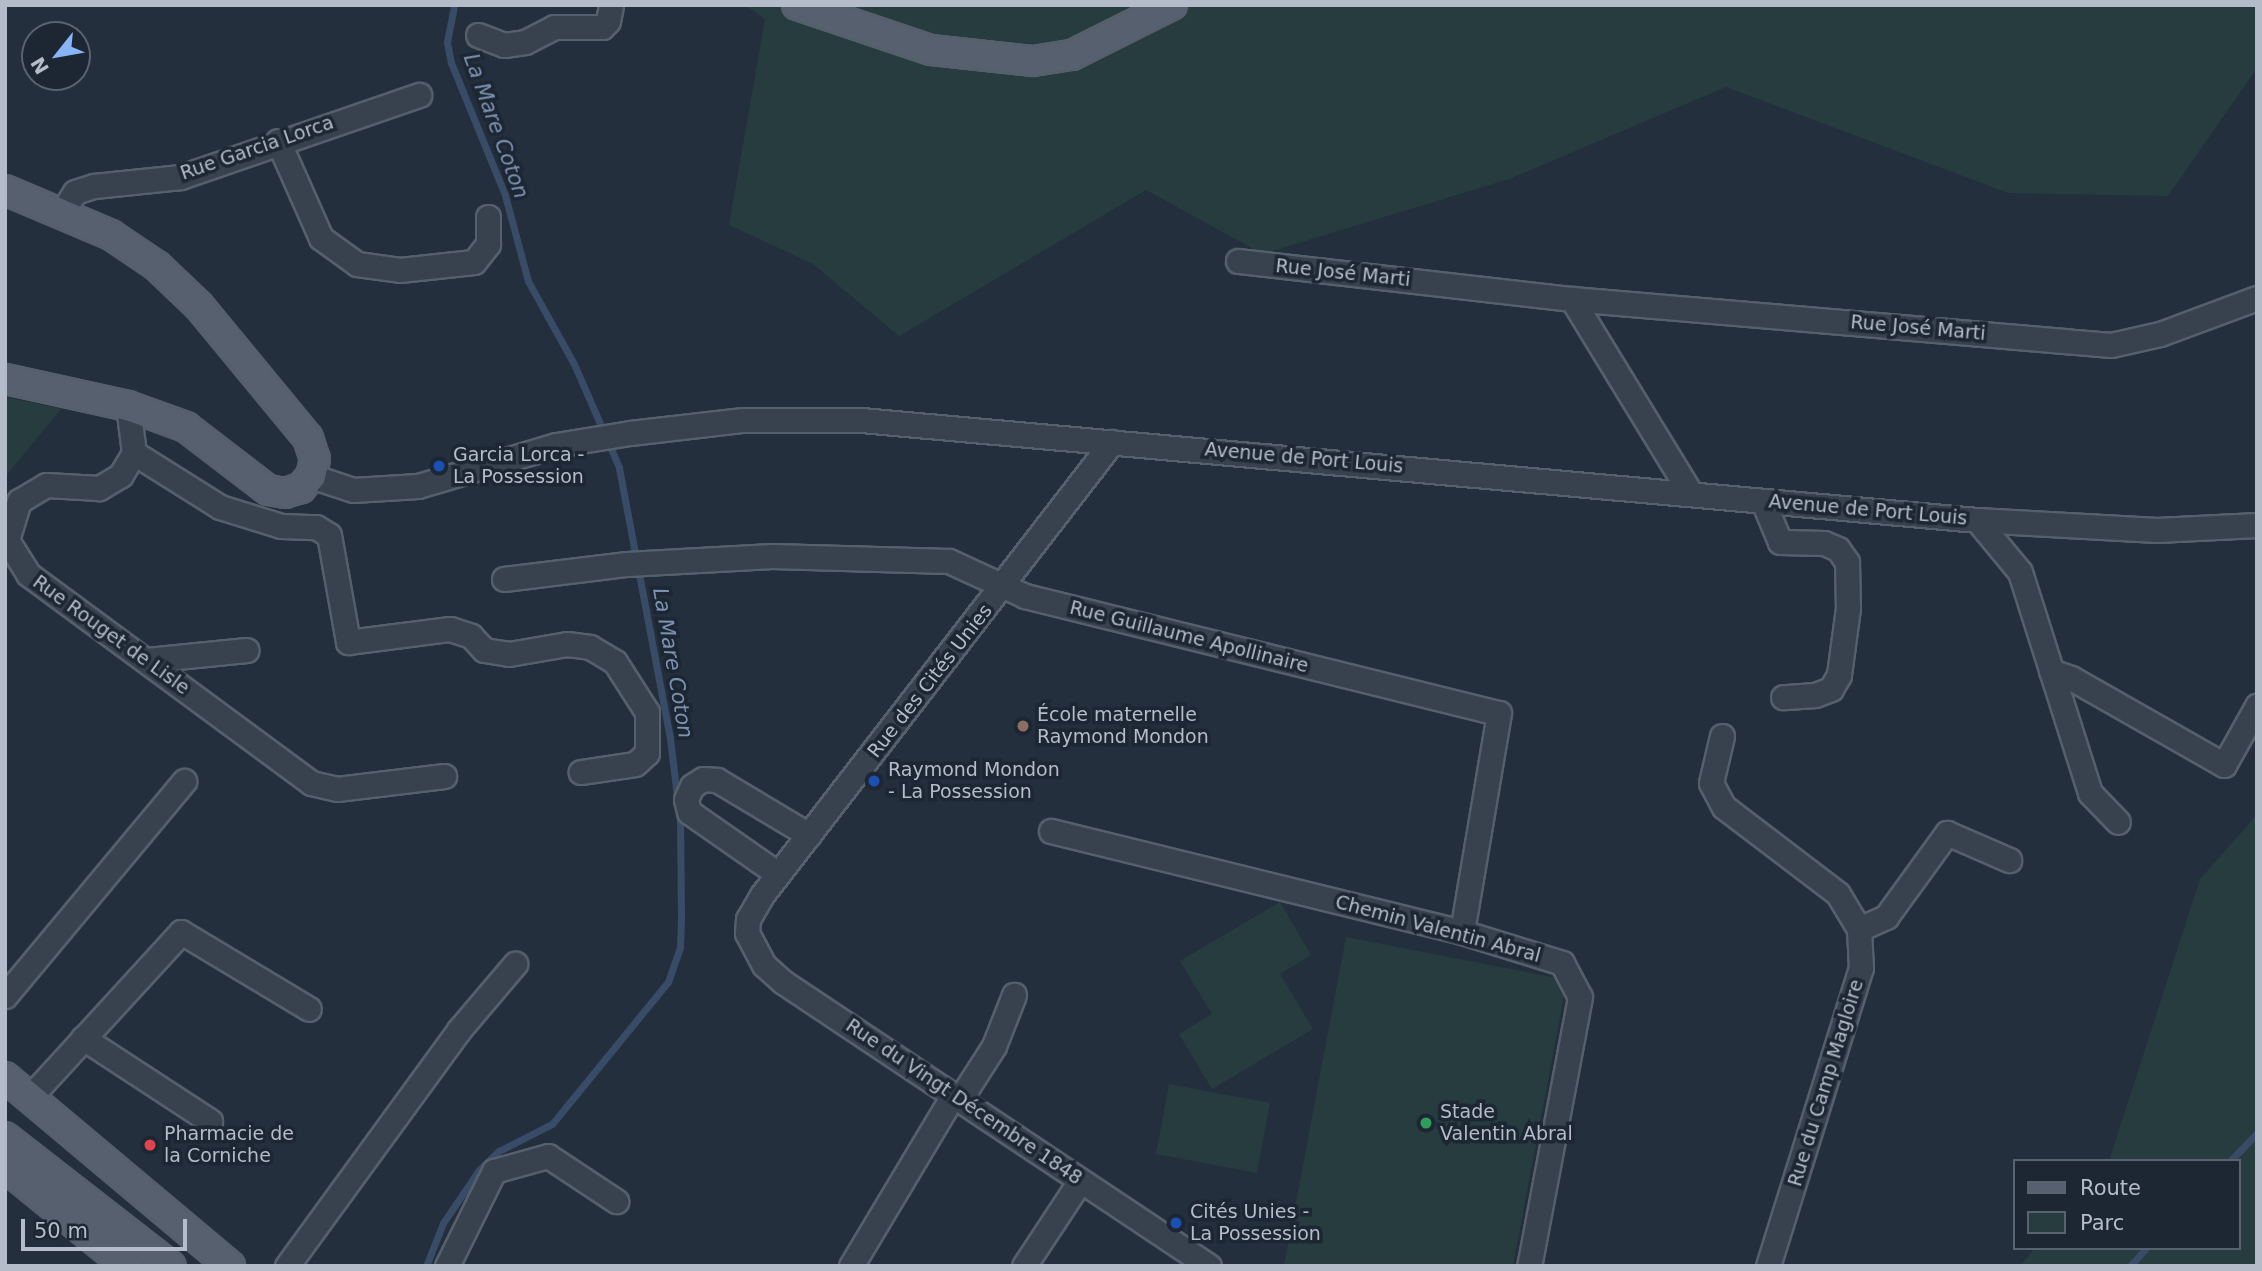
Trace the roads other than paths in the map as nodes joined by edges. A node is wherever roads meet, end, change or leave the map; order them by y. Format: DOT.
graph roads {
  1 [pos="611,5"];
  2 [pos="797,5"];
  3 [pos="1172,5"];
  4 [pos="478,35"];
  5 [pos="419,95"];
  6 [pos="278,141"];
  7 [pos="5,190"];
  8 [pos="63,211"];
  9 [pos="488,217"];
  10 [pos="1238,261"];
  11 [pos="2257,298"];
  12 [pos="1572,299"];
  13 [pos="5,379"];
  14 [pos="128,407"];
  15 [pos="1112,442"];
  16 [pos="134,453"];
  17 [pos="312,476"];
  18 [pos="1689,491"];
  19 [pos="1763,501"];
  20 [pos="1977,520"];
  21 [pos="2257,525"];
  22 [pos="504,579"];
  23 [pos="1006,585"];
  24 [pos="247,650"];
  25 [pos="147,660"];
  26 [pos="2052,671"];
  27 [pos="1783,697"];
  28 [pos="2257,706"];
  29 [pos="1723,736"];
  30 [pos="581,772"];
  31 [pos="444,776"];
  32 [pos="184,781"];
  33 [pos="2118,822"];
  34 [pos="1051,831"];
  35 [pos="809,835"];
  36 [pos="2009,860"];
  37 [pos="778,874"];
  38 [pos="748,919"];
  39 [pos="1859,929"];
  40 [pos="1462,932"];
  41 [pos="515,964"];
  42 [pos="1014,995"];
  43 [pos="5,996"];
  44 [pos="309,1009"];
  45 [pos="83,1038"];
  46 [pos="5,1077"];
  47 [pos="957,1096"];
  48 [pos="29,1098"];
  49 [pos="210,1121"];
  50 [pos="7,1145"];
  51 [pos="1080,1181"];
  52 [pos="617,1201"];
  53 [pos="127,1266"];
  54 [pos="171,1266"];
  55 [pos="230,1266"];
  56 [pos="287,1266"];
  57 [pos="447,1266"];
  58 [pos="851,1266"];
  59 [pos="1024,1266"];
  60 [pos="1209,1266"];
  61 [pos="1530,1266"];
  62 [pos="1768,1266"];
  1 -- 4 [label="street"];
  2 -- 3 [label="main road"];
  5 -- 6 [label="street, Rue Garcia Lorca"];
  6 -- 8 [label="street, Rue Garcia Lorca"];
  6 -- 9 [label="street"];
  7 -- 8 [label="main road"];
  8 -- 17 [label="main road"];
  10 -- 12 [label="street, Rue José Marti"];
  11 -- 12 [label="street, Rue José Marti"];
  12 -- 18 [label="street"];
  13 -- 14 [label="main road"];
  14 -- 16 [label="street"];
  14 -- 17 [label="main road"];
  15 -- 17 [label="street, Avenue de Port Louis"];
  15 -- 18 [label="street, Avenue de Port Louis"];
  15 -- 23 [label="street, Rue des Cités Unies"];
  16 -- 25 [label="street, Rue Rouget de Lisle"];
  16 -- 30 [label="street"];
  18 -- 19 [label="street, Avenue de Port Louis"];
  19 -- 20 [label="street, Avenue de Port Louis"];
  19 -- 27 [label="street"];
  20 -- 21 [label="street, Avenue de Port Louis"];
  20 -- 26 [label="street, Avenue de Port Louis"];
  22 -- 23 [label="street, Rue Guillaume Apollinaire"];
  23 -- 35 [label="street, Rue des Cités Unies"];
  23 -- 40 [label="street, Rue Guillaume Apollinaire"];
  24 -- 25 [label="street"];
  25 -- 31 [label="street, Rue Rouget de Lisle"];
  26 -- 28 [label="street"];
  26 -- 33 [label="street, Avenue de Port Louis"];
  29 -- 39 [label="street"];
  32 -- 43 [label="street"];
  34 -- 40 [label="street, Chemin Valentin Abral"];
  35 -- 37 [label="street, Rue des Cités Unies"];
  35 -- 37 [label="street"];
  36 -- 39 [label="street"];
  37 -- 38 [label="street, Rue des Cités Unies"];
  38 -- 47 [label="street, Rue du Vingt Décembre 1848"];
  39 -- 62 [label="street, Rue du Camp Magloire"];
  40 -- 61 [label="street, Chemin Valentin Abral"];
  41 -- 56 [label="street"];
  42 -- 47 [label="street"];
  44 -- 45 [label="street"];
  45 -- 48 [label="street"];
  45 -- 49 [label="street"];
  46 -- 48 [label="main road"];
  47 -- 51 [label="street, Rue du Vingt Décembre 1848"];
  47 -- 58 [label="street"];
  48 -- 55 [label="main road"];
  50 -- 53 [label="main road"];
  50 -- 54 [label="main road"];
  51 -- 59 [label="street"];
  51 -- 60 [label="street, Rue du Vingt Décembre 1848"];
  52 -- 57 [label="street"];
}
